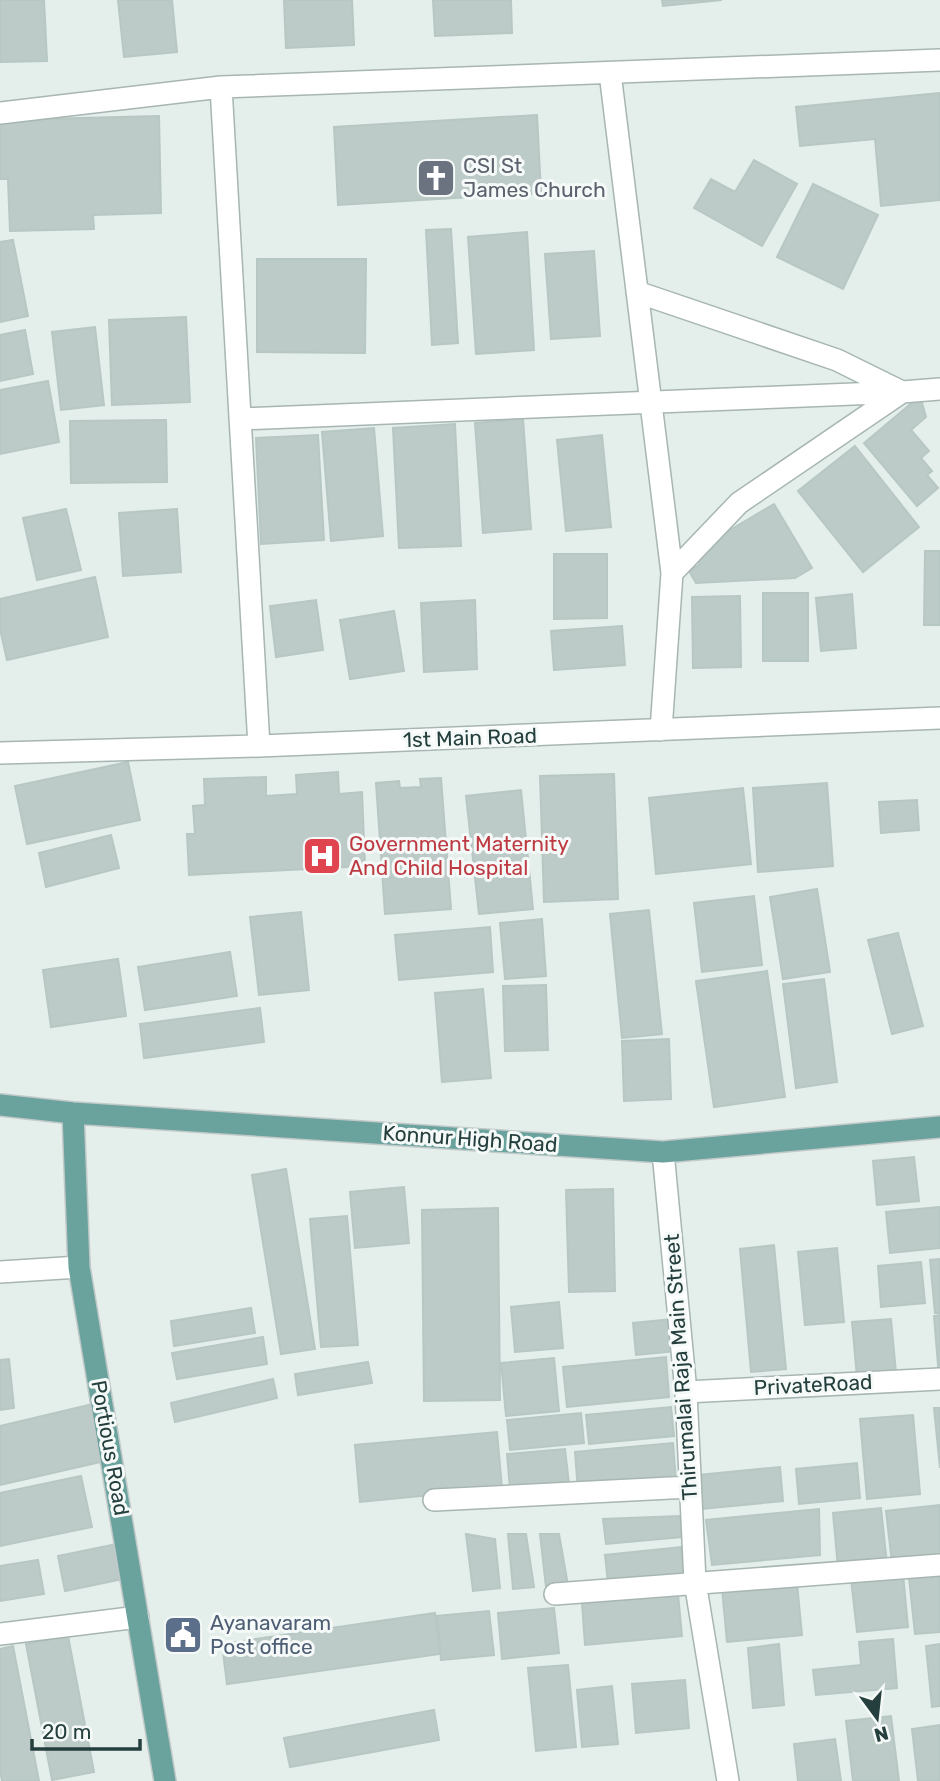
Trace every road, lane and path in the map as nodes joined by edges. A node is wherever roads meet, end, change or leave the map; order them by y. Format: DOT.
graph roads {
  1 [pos="940,60"];
  2 [pos="610,74"];
  3 [pos="221,87"];
  4 [pos="0,113"];
  5 [pos="637,292"];
  6 [pos="940,389"];
  7 [pos="902,391"];
  8 [pos="651,403"];
  9 [pos="240,419"];
  10 [pos="672,573"];
  11 [pos="940,718"];
  12 [pos="661,730"];
  13 [pos="259,747"];
  14 [pos="0,753"];
  15 [pos="0,1105"];
  16 [pos="73,1113"];
  17 [pos="940,1127"];
  18 [pos="663,1152"];
  19 [pos="79,1267"];
  20 [pos="0,1272"];
  21 [pos="940,1379"];
  22 [pos="686,1392"];
  23 [pos="690,1488"];
  24 [pos="434,1500"];
  25 [pos="940,1565"];
  26 [pos="695,1582"];
  27 [pos="555,1594"];
  28 [pos="138,1617"];
  29 [pos="0,1634"];
  30 [pos="165,1781"];
  31 [pos="728,1781"];
  1 -- 2 [label="street"];
  2 -- 3 [label="street"];
  2 -- 5 [label="street"];
  3 -- 4 [label="street"];
  3 -- 9 [label="street"];
  5 -- 7 [label="street"];
  5 -- 8 [label="street"];
  6 -- 7 [label="street"];
  7 -- 8 [label="street"];
  7 -- 10 [label="street"];
  8 -- 9 [label="street"];
  8 -- 10 [label="street"];
  9 -- 13 [label="street"];
  10 -- 12 [label="street"];
  11 -- 12 [label="street, 1st Main Road"];
  12 -- 13 [label="street, 1st Main Road"];
  13 -- 14 [label="street, 1st Main Road"];
  15 -- 16 [label="main road, Konnur High Road"];
  16 -- 18 [label="main road, Konnur High Road"];
  16 -- 19 [label="main road, Portious Road"];
  17 -- 18 [label="main road, Konnur High Road"];
  18 -- 22 [label="street, Thirumalai Raja Main Street"];
  19 -- 20 [label="street"];
  19 -- 28 [label="main road, Portious Road"];
  21 -- 22 [label="street, PrivateRoad"];
  22 -- 23 [label="street, Thirumalai Raja Main Street"];
  23 -- 24 [label="street"];
  23 -- 26 [label="street, Thirumalai Raja Main Street"];
  25 -- 26 [label="street"];
  26 -- 27 [label="street"];
  26 -- 31 [label="street, Thirumalai Raja Main Street"];
  28 -- 29 [label="street"];
  28 -- 30 [label="main road, Portious Road"];
}
